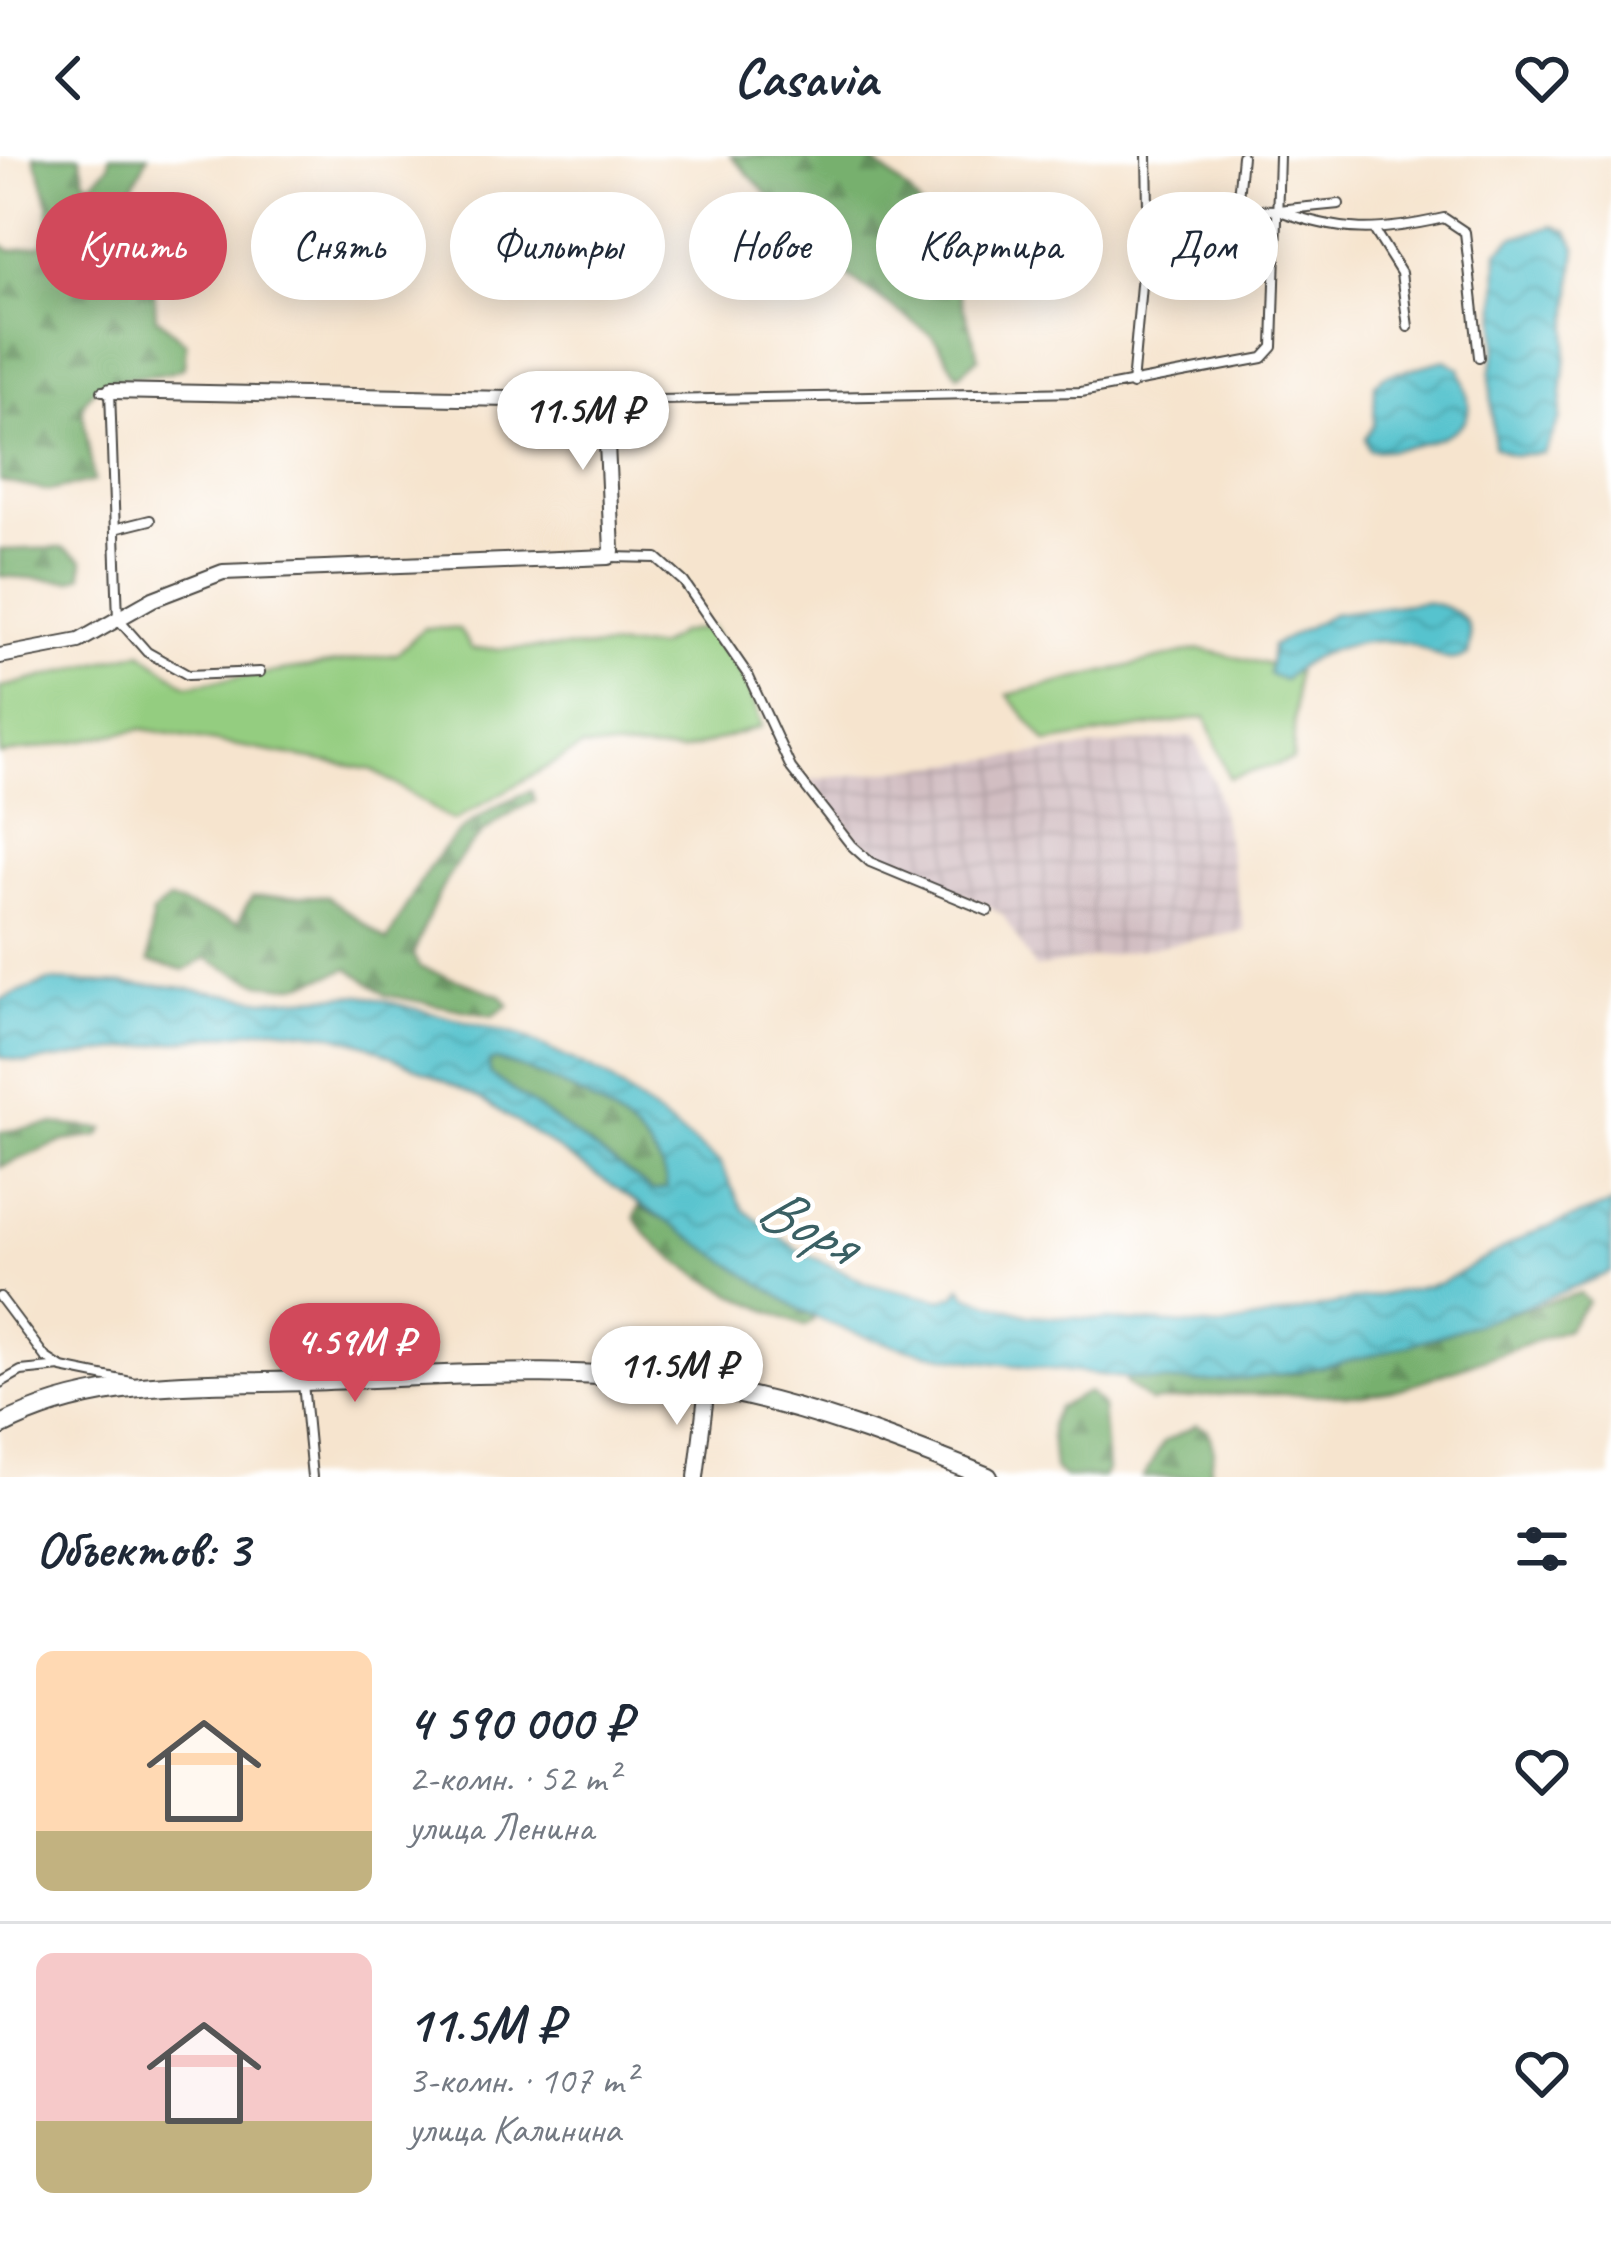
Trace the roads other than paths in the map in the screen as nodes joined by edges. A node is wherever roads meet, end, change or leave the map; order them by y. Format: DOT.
graph roads {
  1 [pos="1147,156"];
  2 [pos="1242,156"];
  3 [pos="1279,156"];
  4 [pos="1148,192"];
  5 [pos="1239,192"];
  6 [pos="1278,192"];
  7 [pos="1340,204"];
  8 [pos="1278,210"];
  9 [pos="1278,210"];
  10 [pos="1376,233"];
  11 [pos="1140,300"];
  12 [pos="1275,300"];
  13 [pos="1408,327"];
  14 [pos="1479,357"];
  15 [pos="1132,385"];
  16 [pos="106,391"];
  17 [pos="604,401"];
  18 [pos="150,520"];
  19 [pos="118,528"];
  20 [pos="608,557"];
  21 [pos="118,619"];
  22 [pos="0,656"];
  23 [pos="260,672"];
  24 [pos="988,911"];
  25 [pos="0,1297"];
  26 [pos="62,1368"];
  27 [pos="303,1381"];
  28 [pos="0,1383"];
  29 [pos="140,1386"];
  30 [pos="707,1387"];
  31 [pos="0,1426"];
  32 [pos="312,1477"];
  33 [pos="696,1477"];
  34 [pos="987,1477"];
  1 -- 4 [label="lane"];
  2 -- 5 [label="lane"];
  3 -- 6 [label="lane"];
  7 -- 8 [label="lane"];
  9 -- 10 [label="lane"];
  10 -- 13 [label="lane"];
  10 -- 14 [label="lane"];
  11 -- 15 [label="lane"];
  12 -- 15 [label="lane"];
  15 -- 17 [label="lane"];
  16 -- 17 [label="street"];
  16 -- 19 [label="lane"];
  17 -- 20 [label="street"];
  18 -- 19 [label="lane"];
  19 -- 21 [label="lane"];
  20 -- 21 [label="street"];
  20 -- 24 [label="lane"];
  21 -- 22 [label="street"];
  21 -- 23 [label="lane"];
  25 -- 26 [label="lane"];
  26 -- 28 [label="lane"];
  26 -- 29 [label="lane"];
  27 -- 29 [label="street"];
  27 -- 30 [label="street"];
  27 -- 32 [label="lane"];
  29 -- 31 [label="street"];
  30 -- 33 [label="street"];
  30 -- 34 [label="street"];
}
